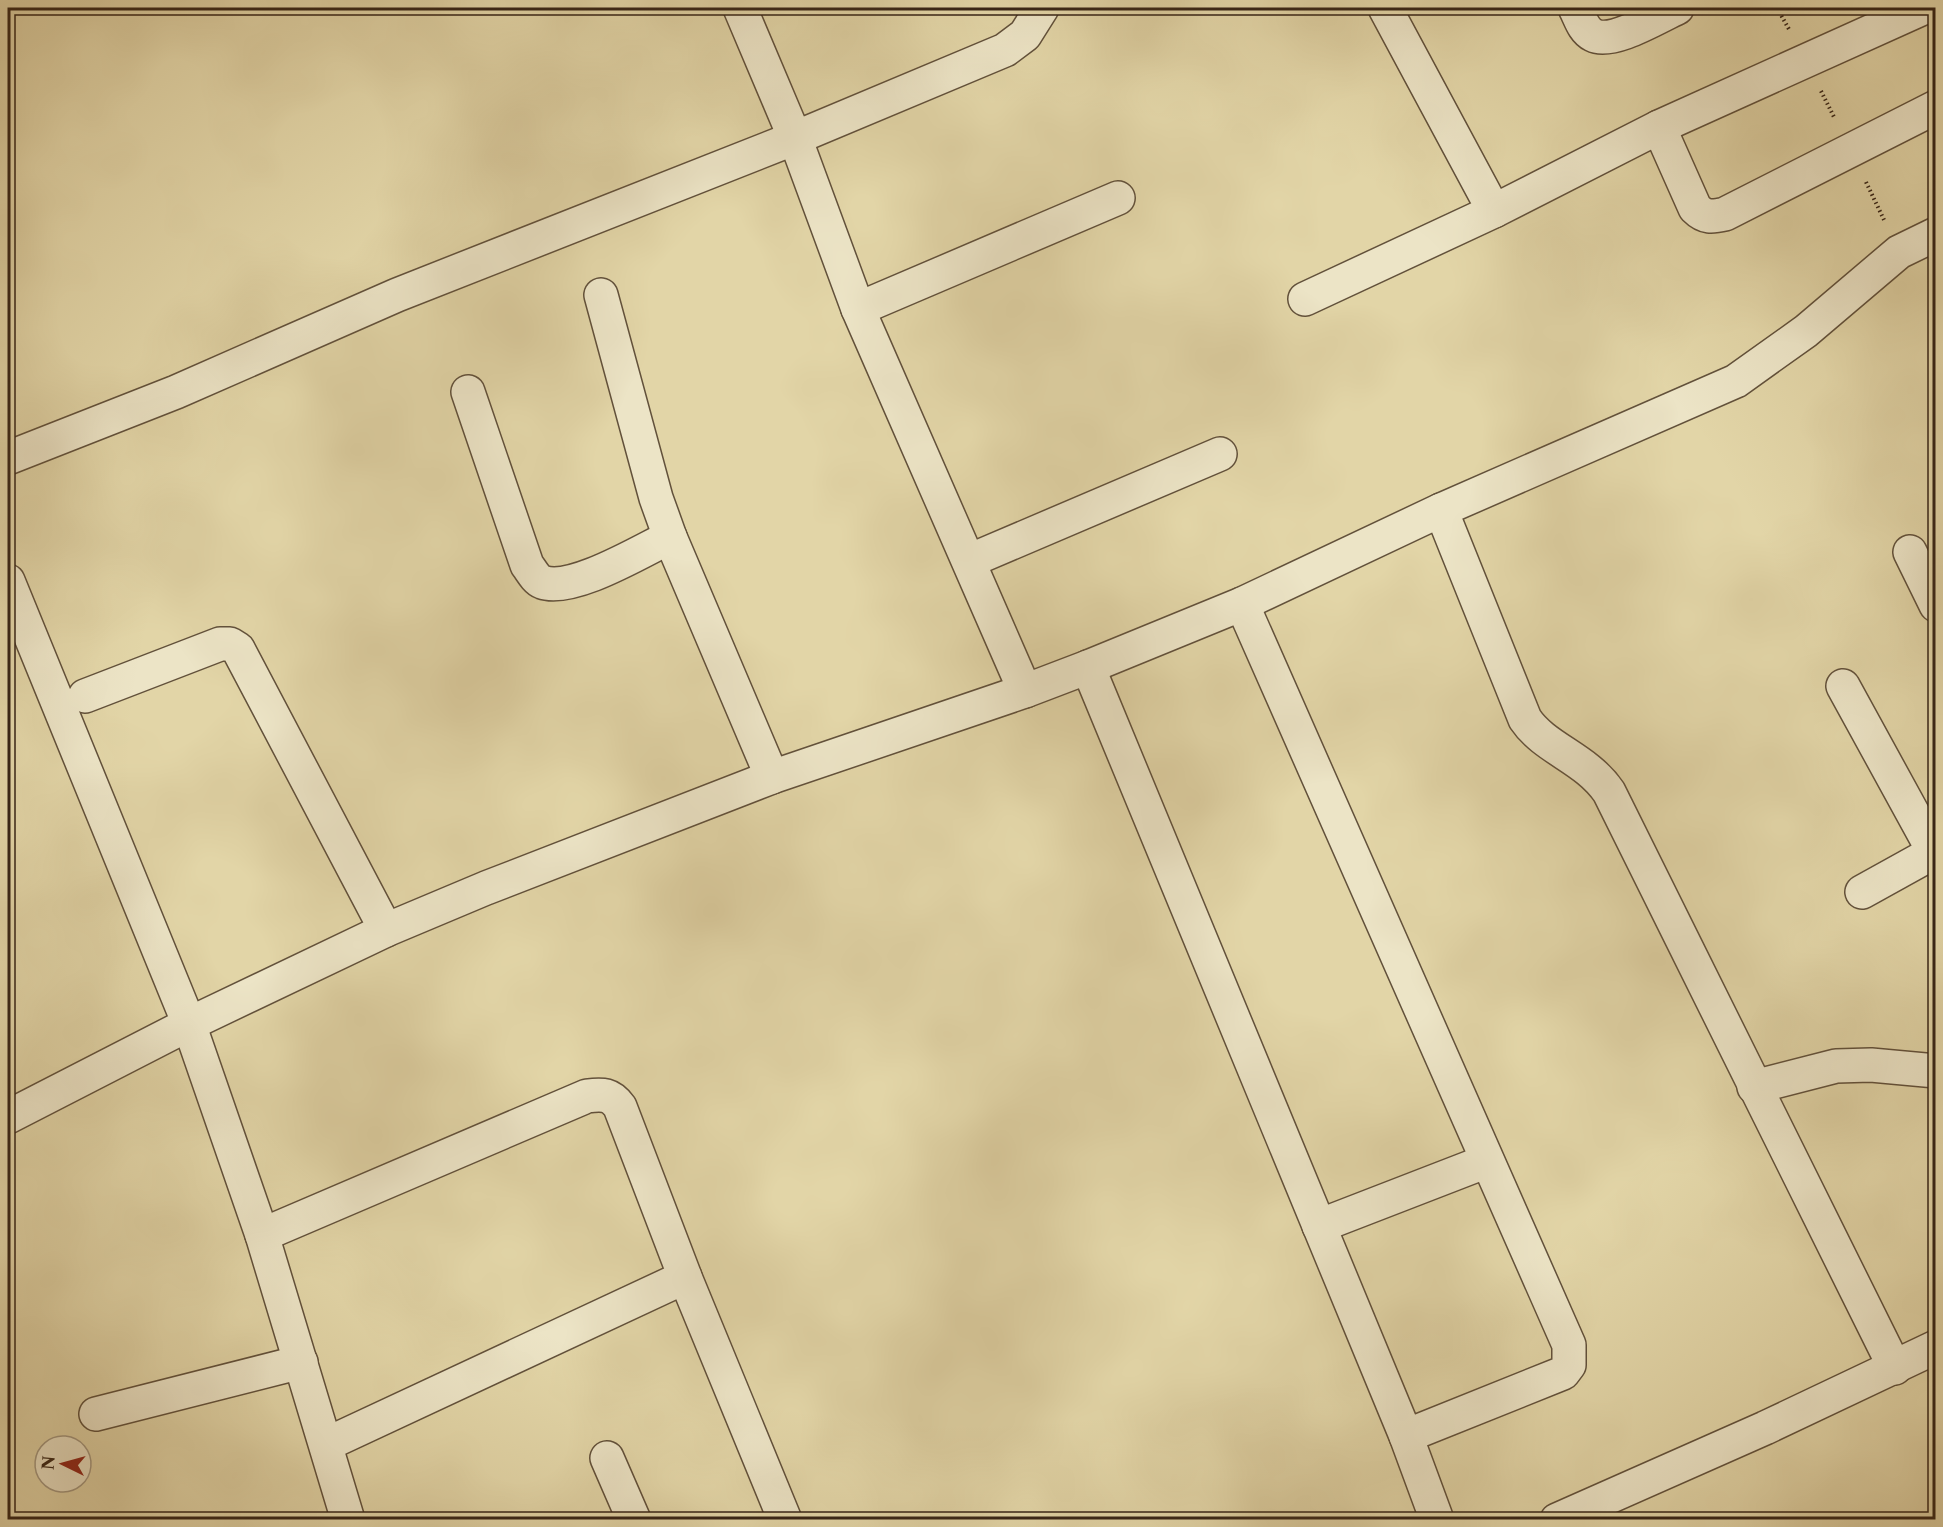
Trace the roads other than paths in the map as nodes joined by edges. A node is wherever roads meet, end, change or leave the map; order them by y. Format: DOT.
graph roads {
  1 [pos="740,8"];
  2 [pos="1042,8"];
  3 [pos="1385,8"];
  4 [pos="1575,8"];
  5 [pos="1677,8"];
  6 [pos="1923,8"];
  7 [pos="1935,107"];
  8 [pos="1659,128"];
  9 [pos="795,138"];
  10 [pos="1118,198"];
  11 [pos="1494,211"];
  12 [pos="1935,234"];
  13 [pos="601,295"];
  14 [pos="1305,299"];
  15 [pos="858,309"];
  16 [pos="468,392"];
  17 [pos="1220,454"];
  18 [pos="8,458"];
  19 [pos="1441,510"];
  20 [pos="670,537"];
  21 [pos="1910,552"];
  22 [pos="969,561"];
  23 [pos="8,582"];
  24 [pos="1242,604"];
  25 [pos="1935,605"];
  26 [pos="1088,667"];
  27 [pos="1843,686"];
  28 [pos="1025,691"];
  29 [pos="86,696"];
  30 [pos="772,777"];
  31 [pos="1934,852"];
  32 [pos="1862,892"];
  33 [pos="386,930"];
  34 [pos="189,1024"];
  35 [pos="1935,1071"];
  36 [pos="1754,1087"];
  37 [pos="8,1117"];
  38 [pos="1487,1161"];
  39 [pos="1319,1226"];
  40 [pos="262,1235"];
  41 [pos="685,1277"];
  42 [pos="1935,1347"];
  43 [pos="301,1362"];
  44 [pos="1895,1368"];
  45 [pos="96,1414"];
  46 [pos="1406,1436"];
  47 [pos="327,1444"];
  48 [pos="607,1458"];
  49 [pos="348,1520"];
  50 [pos="634,1520"];
  51 [pos="785,1520"];
  52 [pos="1437,1520"];
  53 [pos="1557,1520"];
  1 -- 9 [label="street"];
  2 -- 9 [label="street"];
  3 -- 11 [label="street"];
  4 -- 5 [label="street"];
  6 -- 8 [label="street"];
  7 -- 8 [label="street"];
  8 -- 11 [label="street"];
  9 -- 15 [label="street"];
  9 -- 18 [label="street"];
  10 -- 15 [label="street"];
  11 -- 14 [label="street"];
  12 -- 19 [label="street"];
  13 -- 20 [label="street"];
  15 -- 22 [label="street"];
  16 -- 20 [label="street"];
  17 -- 22 [label="street"];
  19 -- 24 [label="street"];
  19 -- 36 [label="street"];
  20 -- 30 [label="street"];
  21 -- 25 [label="street"];
  22 -- 28 [label="street"];
  23 -- 34 [label="street"];
  24 -- 26 [label="street"];
  24 -- 38 [label="street"];
  26 -- 28 [label="street"];
  26 -- 39 [label="street"];
  27 -- 31 [label="street"];
  28 -- 30 [label="street"];
  29 -- 33 [label="street"];
  30 -- 33 [label="street"];
  31 -- 32 [label="street"];
  33 -- 34 [label="street"];
  34 -- 37 [label="street"];
  34 -- 40 [label="street"];
  35 -- 36 [label="street"];
  36 -- 44 [label="street"];
  38 -- 39 [label="street"];
  38 -- 46 [label="street"];
  39 -- 46 [label="street"];
  40 -- 41 [label="street"];
  40 -- 43 [label="street"];
  41 -- 47 [label="street"];
  41 -- 51 [label="street"];
  42 -- 44 [label="street"];
  43 -- 45 [label="street"];
  43 -- 47 [label="street"];
  44 -- 53 [label="street"];
  46 -- 52 [label="street"];
  47 -- 49 [label="street"];
  48 -- 50 [label="street"];
}
